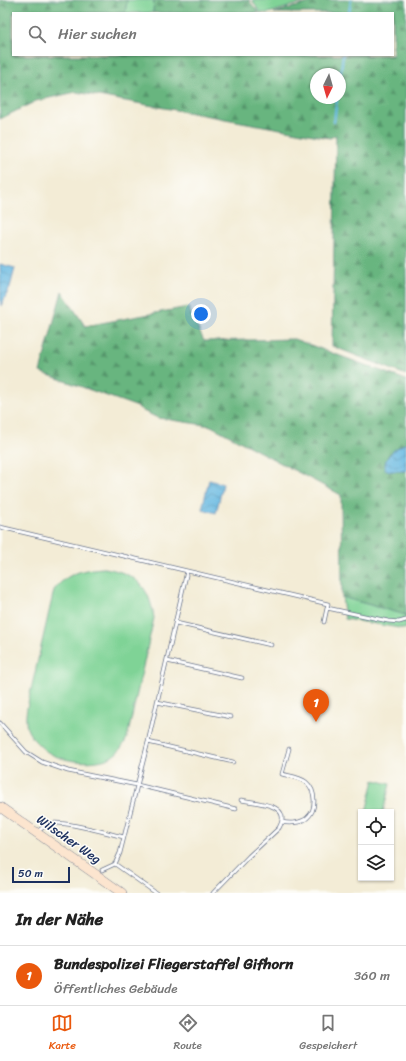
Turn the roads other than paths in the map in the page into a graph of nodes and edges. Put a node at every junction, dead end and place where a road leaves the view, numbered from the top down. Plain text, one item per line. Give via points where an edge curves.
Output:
1 (0, 527) edge
2 (188, 571) junction
3 (327, 608) junction
4 (406, 620) edge
5 (324, 622) dead end
6 (176, 623) junction
7 (271, 645) dead end
8 (167, 661) junction
9 (242, 678) dead end
10 (157, 702) junction
11 (231, 717) dead end
12 (0, 723) edge
13 (148, 742) junction
14 (289, 749) dead end
15 (233, 762) dead end
16 (137, 785) junction
17 (241, 800) dead end
18 (0, 807) edge
19 (236, 809) dead end
20 (282, 822) junction
21 (38, 833) junction
22 (124, 837) junction
23 (115, 864) junction
24 (102, 870) dead end
25 (122, 893) edge
26 (156, 893) edge
27 (213, 893) edge

1 - 2 lane
2 - 3 lane via 328,604
2 - 6 lane
3 - 4 lane via 388,621
3 - 5 lane
6 - 7 lane
6 - 8 lane
8 - 9 lane
8 - 10 lane
10 - 11 lane
10 - 13 lane
12 - 16 lane via 26,752 42,762 68,771
13 - 15 lane
13 - 16 lane
14 - 20 lane via 282,774 305,781 312,788 315,798 311,814 306,820
16 - 19 lane
16 - 22 lane
17 - 20 lane via 276,807 283,817
18 - 21 street, Wilscher Weg
20 - 27 lane via 279,828
21 - 22 lane via 42,827 54,823
21 - 25 street, Wilscher Weg
22 - 23 lane
23 - 24 lane
23 - 26 lane

